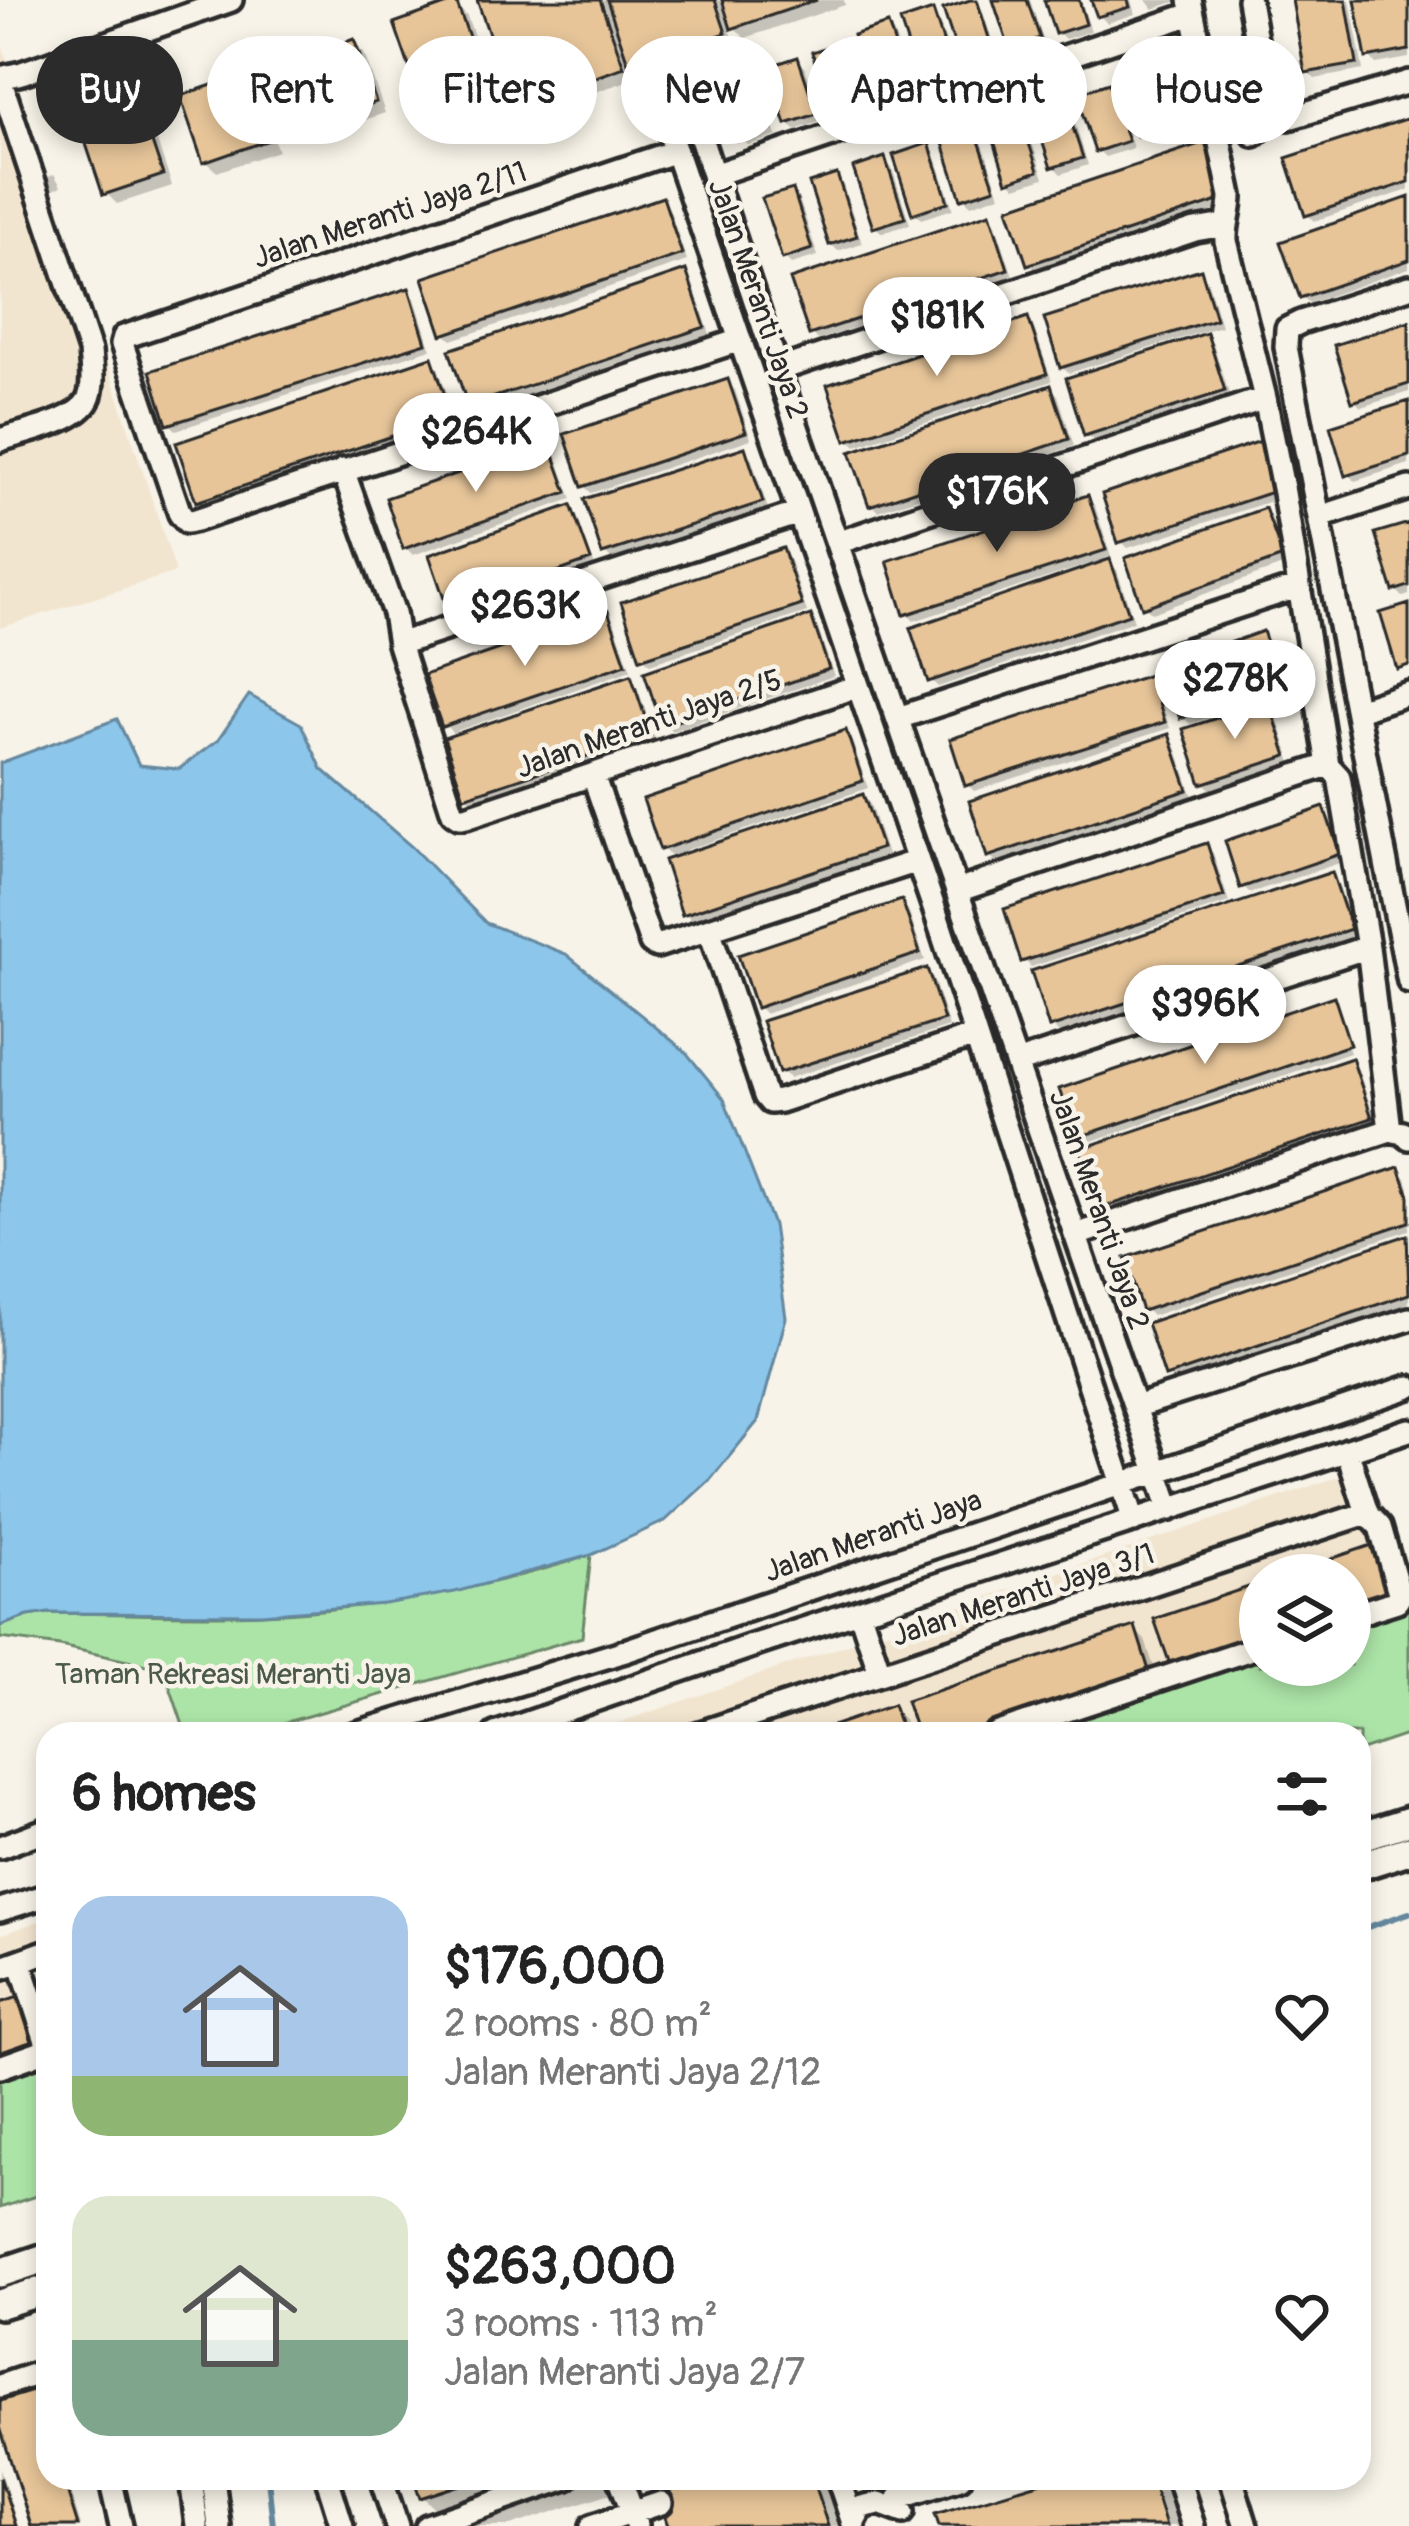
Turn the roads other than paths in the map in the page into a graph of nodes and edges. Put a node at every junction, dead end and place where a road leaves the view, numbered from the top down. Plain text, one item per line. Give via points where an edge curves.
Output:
1 (231, 0) edge
2 (1249, 0) edge
3 (1191, 7) edge
4 (1255, 36) edge
5 (0, 78) edge
6 (1409, 82) edge
7 (1305, 113) edge
8 (676, 152) junction
9 (712, 175) junction
10 (1225, 225) junction
11 (1409, 287) edge
12 (740, 340) junction
13 (778, 370) junction
14 (1265, 398) junction
15 (0, 440) edge
16 (343, 470) junction
17 (1409, 488) edge
18 (799, 513) junction
19 (1320, 517) junction
20 (837, 543) junction
21 (1298, 587) junction
22 (868, 631) junction
23 (842, 640) junction
24 (398, 644) junction
25 (858, 686) junction
26 (1409, 693) edge
27 (1358, 710) junction
28 (898, 718) junction
29 (1328, 765) junction
30 (593, 775) junction
31 (917, 861) junction
32 (957, 891) junction
33 (1402, 905) edge
34 (709, 929) junction
35 (1368, 947) junction
36 (985, 972) junction
37 (957, 982) junction
38 (1409, 982) edge
39 (975, 1036) junction
40 (1016, 1063) junction
41 (1400, 1134) edge
42 (1076, 1235) junction
43 (1100, 1306) junction
44 (1066, 1316) junction
45 (1409, 1319) edge
46 (1409, 1388) edge
47 (1135, 1407) junction
48 (1409, 1430) edge
49 (1347, 1450) junction
50 (1157, 1471) junction
51 (1121, 1483) junction
52 (1170, 1509) junction
53 (1366, 1513) junction
54 (1134, 1521) junction
55 (1371, 1609) edge
56 (860, 1612) junction
57 (1239, 1653) edge
58 (880, 1673) junction
59 (392, 1722) edge
60 (531, 1722) edge
61 (734, 1722) edge
62 (1031, 1722) edge
63 (1409, 1821) edge
64 (1371, 1833) edge
65 (36, 1834) edge
66 (0, 1847) edge
67 (1409, 1850) edge
68 (1371, 1862) edge
69 (36, 1899) edge
70 (0, 1910) edge
71 (10, 1964) edge
72 (36, 2021) edge
73 (36, 2053) edge
74 (0, 2067) edge
75 (36, 2262) edge
76 (0, 2273) edge
77 (36, 2294) edge
78 (0, 2304) edge
79 (36, 2374) edge
80 (0, 2386) edge
81 (113, 2490) edge
82 (192, 2490) edge
83 (214, 2490) edge
84 (331, 2490) edge
85 (385, 2490) edge
86 (532, 2490) edge
87 (624, 2490) edge
88 (842, 2490) edge
89 (932, 2490) edge
90 (1182, 2490) edge
91 (1235, 2490) edge
92 (661, 2503) dead end
93 (900, 2504) edge
94 (635, 2519) edge
95 (853, 2525) edge
96 (122, 2526) edge
97 (197, 2526) edge
98 (219, 2526) edge
99 (342, 2526) edge
100 (397, 2526) edge
101 (427, 2526) edge
102 (592, 2526) edge
103 (1193, 2526) edge
104 (1246, 2526) edge

1 - 5 street
2 - 4 street
3 - 9 street
3 - 10 street via 1231,196
5 - 15 street via 90,351 92,379 74,415
6 - 7 street
8 - 9 street, Jalan Meranti Jaya 2 via 665,120 684,108 692,111
8 - 12 street, Jalan Meranti Jaya 2
8 - 16 street, Jalan Meranti Jaya 2/11 via 124,337 187,522
9 - 13 street, Jalan Meranti Jaya 2
10 - 13 street
10 - 14 street
11 - 19 street via 1287,329
12 - 16 street
12 - 18 street, Jalan Meranti Jaya 2
13 - 20 street, Jalan Meranti Jaya 2
14 - 20 street
14 - 21 street
16 - 24 street
17 - 19 street
18 - 23 street, Jalan Meranti Jaya 2
18 - 24 street
19 - 27 street
20 - 22 street, Jalan Meranti Jaya 2
21 - 28 street
21 - 29 street
22 - 23 street
22 - 28 street, Jalan Meranti Jaya 2
23 - 25 street, Jalan Meranti Jaya 2
24 - 30 street, Jalan Meranti Jaya 2/5 via 453,813 466,818
25 - 30 street, Jalan Meranti Jaya 2/5
25 - 31 street, Jalan Meranti Jaya 2
26 - 27 street
27 - 33 street
28 - 32 street, Jalan Meranti Jaya 2
29 - 32 street
29 - 35 street via 1339,777
30 - 34 street via 650,943
31 - 34 street
31 - 37 street, Jalan Meranti Jaya 2
32 - 36 street, Jalan Meranti Jaya 2
33 - 38 street
34 - 39 street via 770,1102
35 - 40 street
35 - 41 street
36 - 37 street
36 - 40 street, Jalan Meranti Jaya 2
37 - 39 street, Jalan Meranti Jaya 2
39 - 44 street, Jalan Meranti Jaya 2
40 - 42 street, Jalan Meranti Jaya 2
41 - 42 street
42 - 43 street, Jalan Meranti Jaya 2
43 - 44 street
43 - 47 street, Jalan Meranti Jaya 2
44 - 51 street, Jalan Meranti Jaya 2
45 - 47 street
46 - 50 street, Jalan Meranti Jaya
47 - 50 street, Jalan Meranti Jaya 2
48 - 49 street
49 - 52 street
49 - 53 street
50 - 51 street, Jalan Meranti Jaya
50 - 52 street, Jalan Meranti Jaya 2
51 - 54 street, Jalan Meranti Jaya 2
51 - 59 street, Jalan Meranti Jaya
52 - 54 street
53 - 55 street via 1380,1527 1400,1596
53 - 58 street, Jalan Meranti Jaya 3/1
54 - 56 street
56 - 58 street
56 - 60 street
57 - 62 street
58 - 61 street, Jalan Meranti Jaya 3/1
63 - 64 main road
65 - 66 street
67 - 68 main road
69 - 70 street
71 - 72 street
73 - 74 street
75 - 76 main road
77 - 78 main road
79 - 80 street
81 - 96 street
82 - 97 street
83 - 98 street
84 - 99 street
85 - 100 street
86 - 101 street
87 - 94 street
88 - 95 street
89 - 93 street
90 - 103 street
91 - 104 street
92 - 94 street
93 - 95 street via 862,2507
94 - 102 street

